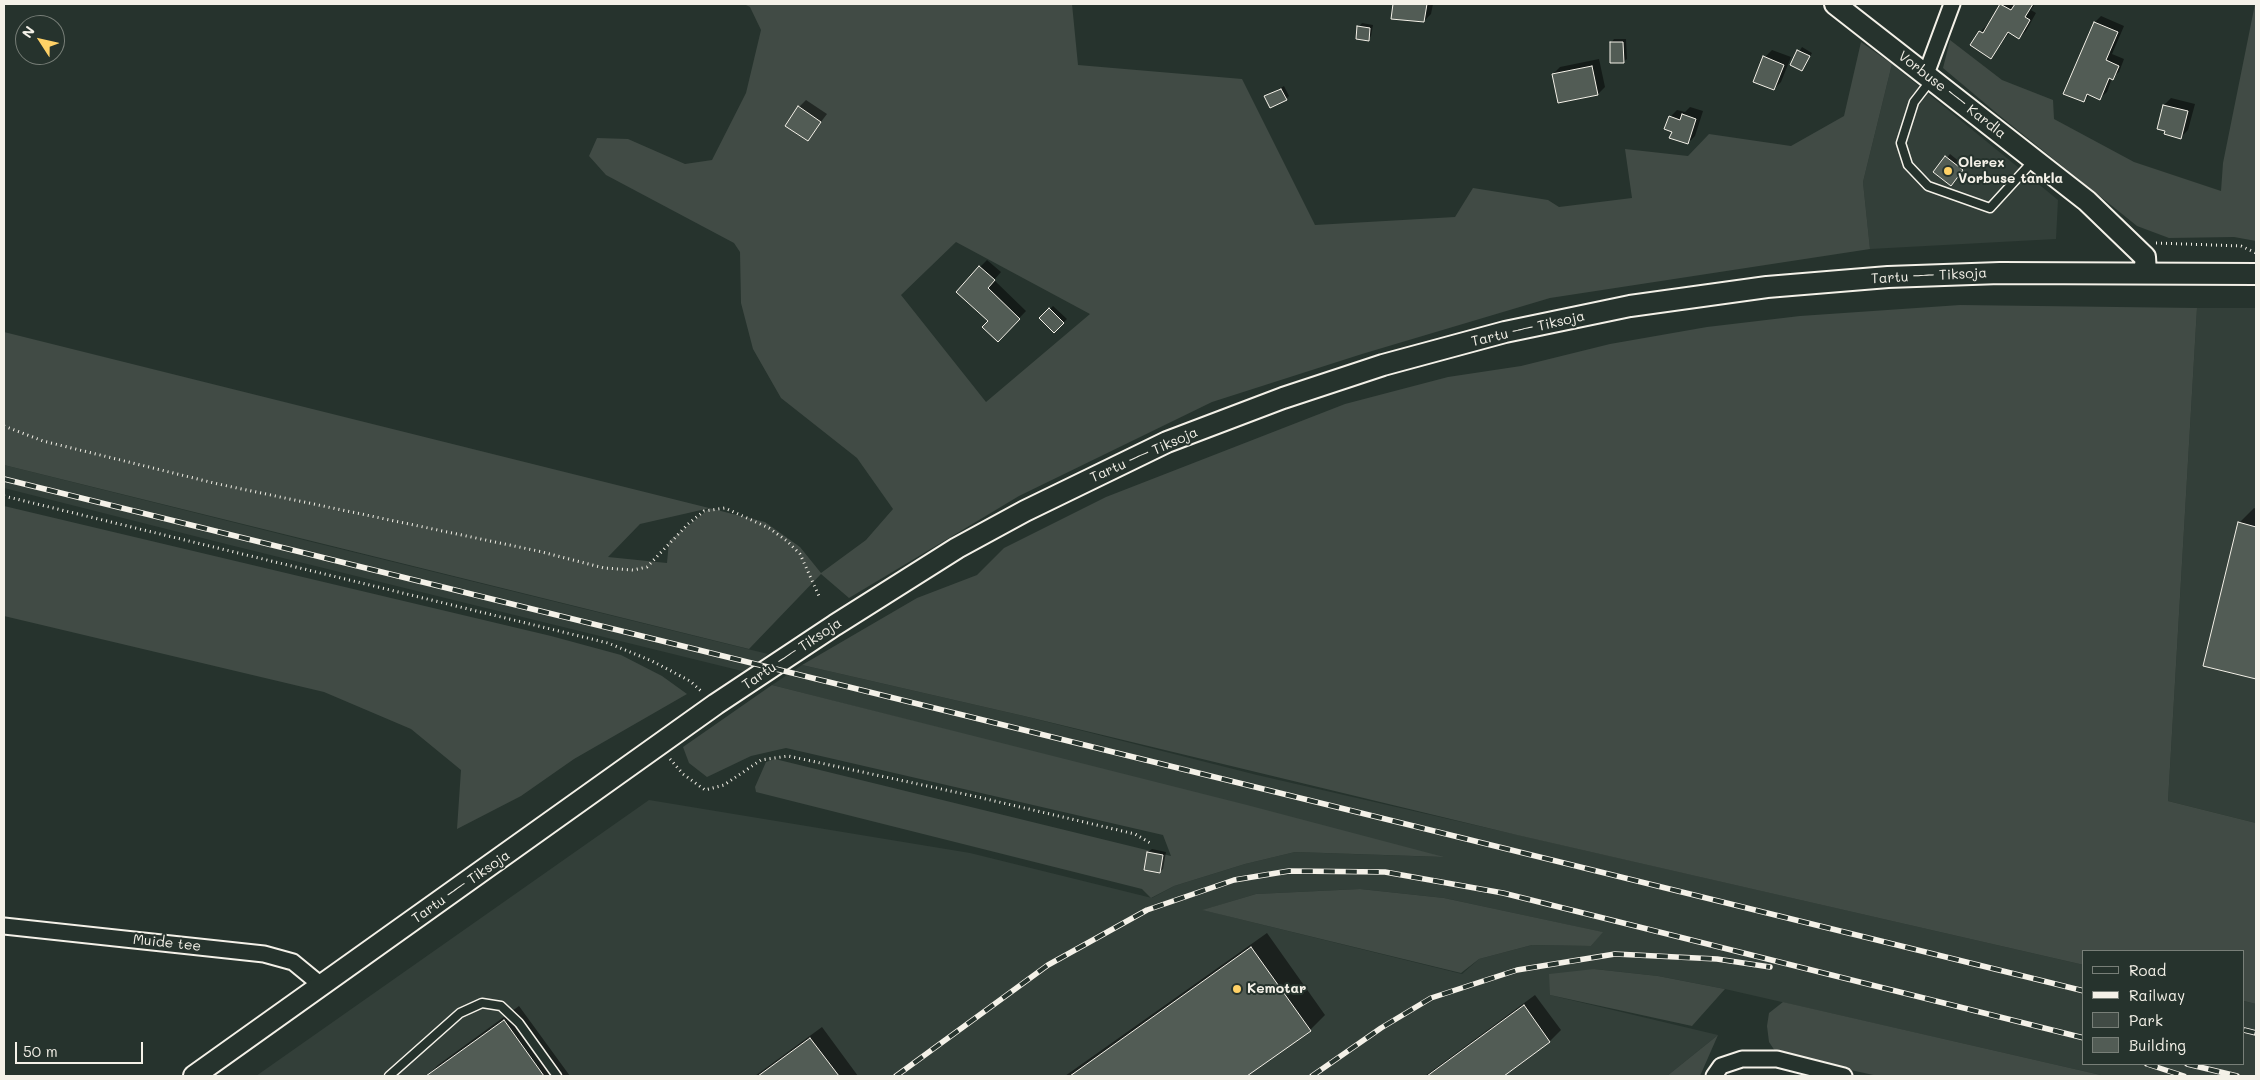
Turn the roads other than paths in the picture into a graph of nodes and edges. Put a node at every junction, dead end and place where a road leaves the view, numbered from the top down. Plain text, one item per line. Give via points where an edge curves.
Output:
1 (1835, 4) edge
2 (1952, 4) edge
3 (1929, 77) junction
4 (2034, 160) junction
5 (2146, 273) junction
6 (2256, 274) edge
7 (4, 926) edge
8 (321, 986) junction
9 (194, 1076) edge
10 (389, 1076) edge
11 (557, 1076) edge
12 (1714, 1076) edge
13 (1844, 1076) edge

1 - 3 main road, Vorbuse — Kardla
2 - 3 street
3 - 4 main road, Vorbuse — Kardla
3 - 4 lane via 1914,102 1901,143 1908,165 1928,186 1990,208
4 - 5 main road, Vorbuse — Kardla via 2110,222 2145,257
5 - 6 main road, Tartu — Tiksoja
5 - 8 main road, Tartu — Tiksoja via 1888,277 1767,287 1630,306 1504,332 1383,365 1167,442 1024,511 915,573 716,704
7 - 8 street, Muide tee via 264,954 293,962
8 - 9 main road, Tartu — Tiksoja
10 - 11 lane via 460,1013 482,1004 502,1006 519,1023
12 - 13 street via 1721,1066 1742,1059 1777,1059

